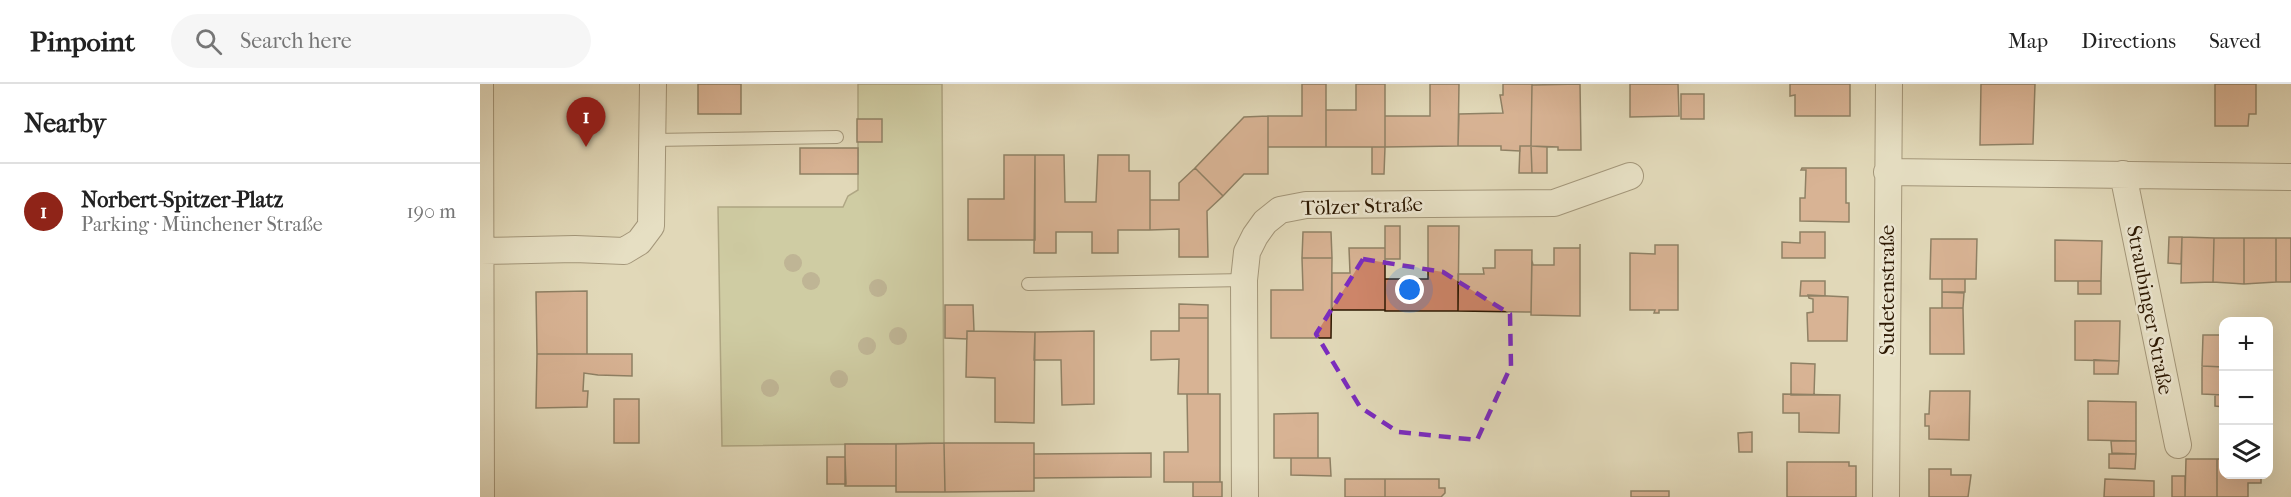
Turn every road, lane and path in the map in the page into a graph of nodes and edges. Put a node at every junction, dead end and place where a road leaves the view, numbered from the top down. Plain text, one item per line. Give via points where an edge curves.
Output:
1 (480, 84) edge
2 (653, 84) edge
3 (1889, 84) edge
4 (837, 137) dead end
5 (653, 140) junction
6 (1887, 172) junction
7 (2123, 174) junction
8 (1630, 176) dead end
9 (2291, 177) edge
10 (481, 250) edge
11 (1244, 280) junction
12 (1028, 284) dead end
13 (2178, 445) dead end
14 (481, 497) edge
15 (1245, 497) edge
16 (1886, 497) edge

1 - 10 street
2 - 5 street
3 - 6 street, Sudetenstraße
4 - 5 lane
5 - 10 street via 651,226 639,242 624,251
6 - 7 street
6 - 16 street, Sudetenstraße
7 - 9 street
7 - 13 street, Straubinger Straße
8 - 11 street, Tölzer Straße via 1554,203 1306,205 1280,210 1254,236 1247,252
10 - 14 street
11 - 12 lane
11 - 15 street, Tölzer Straße

